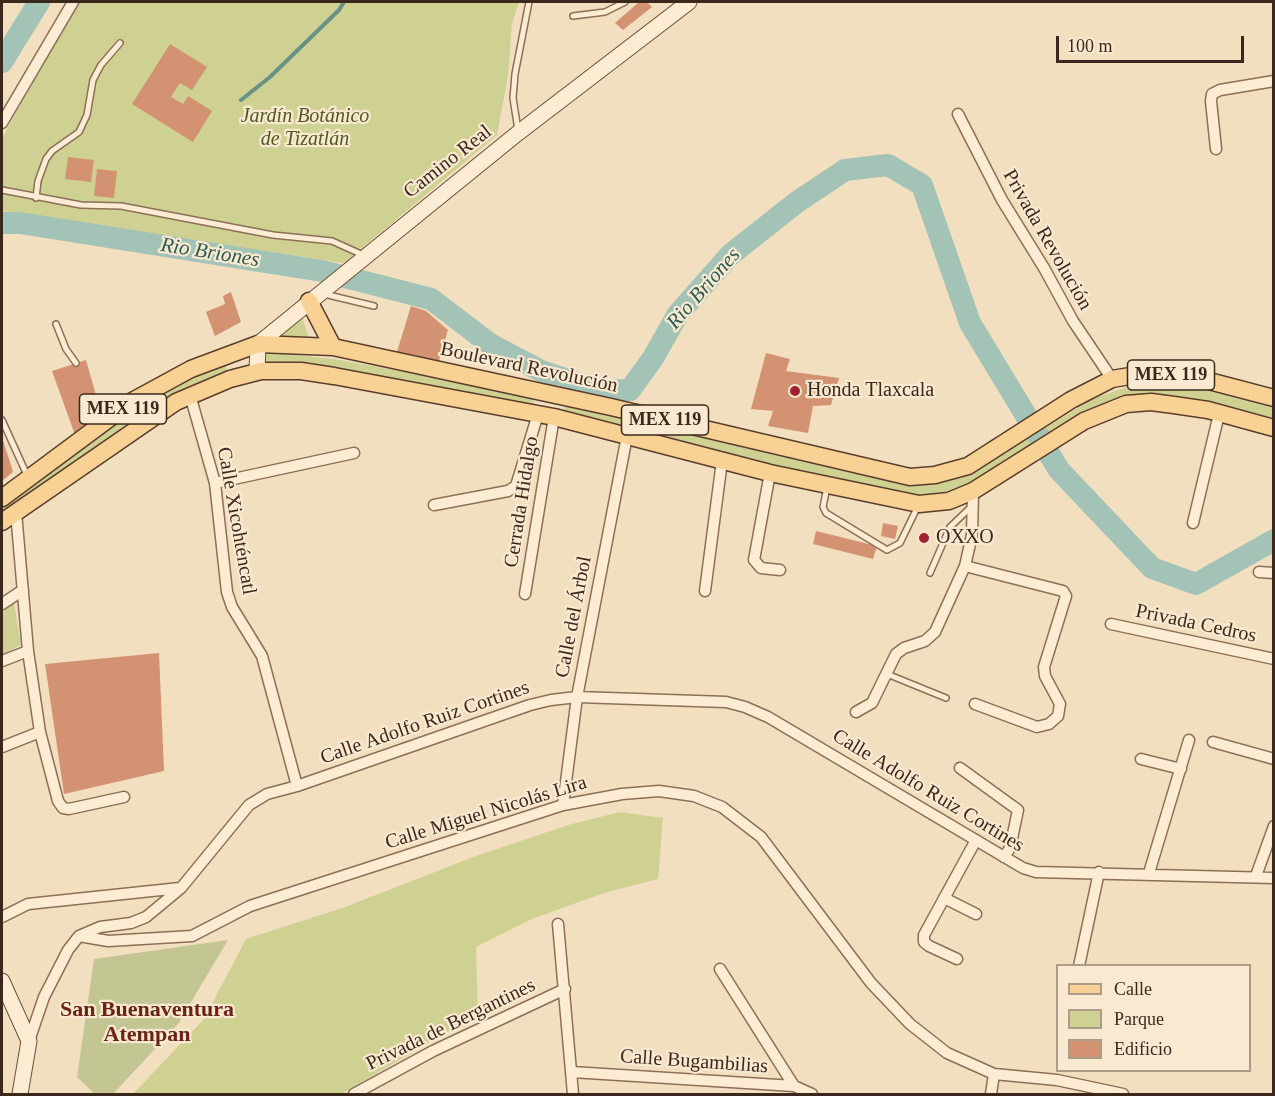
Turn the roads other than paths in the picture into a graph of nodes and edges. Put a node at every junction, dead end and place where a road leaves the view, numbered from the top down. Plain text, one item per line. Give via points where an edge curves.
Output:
1 (73, 2) edge
2 (529, 2) edge
3 (625, 2) edge
4 (689, 2) edge
5 (573, 16) dead end
6 (120, 43) dead end
7 (1274, 81) edge
8 (958, 114) dead end
9 (2, 123) edge
10 (518, 133) junction
11 (1216, 149) dead end
12 (2, 190) edge
13 (36, 198) junction
14 (362, 257) junction
15 (319, 293) junction
16 (374, 306) dead end
17 (56, 324) dead end
18 (258, 344) junction
19 (333, 346) junction
20 (76, 363) dead end
21 (257, 372) junction
22 (1112, 380) junction
23 (190, 395) junction
24 (1274, 398) edge
25 (1219, 414) junction
26 (546, 415) junction
27 (2, 420) edge
28 (1274, 428) edge
29 (627, 436) junction
30 (354, 453) dead end
31 (722, 461) junction
32 (770, 473) junction
33 (29, 479) junction
34 (215, 483) junction
35 (827, 485) junction
36 (2, 498) edge
37 (973, 498) junction
38 (919, 504) junction
39 (434, 505) dead end
40 (16, 512) junction
41 (2, 522) edge
42 (1193, 523) dead end
43 (965, 566) junction
44 (780, 570) dead end
45 (1259, 572) dead end
46 (930, 573) dead end
47 (1274, 573) edge
48 (23, 590) junction
49 (705, 591) dead end
50 (525, 594) dead end
51 (2, 604) edge
52 (1111, 624) dead end
53 (28, 651) junction
54 (1274, 659) edge
55 (2, 661) edge
56 (887, 674) junction
57 (577, 697) junction
58 (946, 698) dead end
59 (975, 704) dead end
60 (855, 712) dead end
61 (40, 732) junction
62 (1190, 740) dead end
63 (1213, 742) dead end
64 (2, 747) edge
65 (1141, 759) dead end
66 (1274, 759) edge
67 (960, 768) dead end
68 (1181, 769) junction
69 (297, 786) junction
70 (124, 797) dead end
71 (563, 805) junction
72 (1274, 826) edge
73 (976, 840) junction
74 (1004, 856) junction
75 (1099, 872) junction
76 (1149, 873) junction
77 (1256, 876) junction
78 (1274, 878) edge
79 (181, 888) junction
80 (944, 898) junction
81 (976, 914) dead end
82 (2, 916) edge
83 (558, 924) dead end
84 (79, 936) junction
85 (957, 959) dead end
86 (1079, 964) edge
87 (720, 969) dead end
88 (2, 981) edge
89 (564, 989) junction
90 (29, 1041) junction
91 (572, 1072) junction
92 (994, 1074) junction
93 (1058, 1075) edge
94 (794, 1086) junction
95 (1082, 1090) edge
96 (20, 1095) edge
97 (354, 1095) edge
98 (573, 1095) edge
99 (812, 1095) edge
100 (991, 1095) edge
101 (1123, 1095) edge

1 - 9 street
2 - 10 lane via 515,74 513,98
3 - 5 lane via 605,12
4 - 10 main road, Camino Real
6 - 13 lane via 93,80 87,115 79,132 46,159
7 - 11 street via 1212,94
8 - 22 street, Privada Revolución via 1002,200
10 - 14 main road, Camino Real
12 - 13 lane
13 - 14 lane via 122,206 273,235 332,241
14 - 15 main road, Camino Real
15 - 16 lane
15 - 18 main road, Camino Real
15 - 19 main road
17 - 20 lane
18 - 19 main road, Boulevard Revolución / MEX 119
18 - 21 main road
18 - 33 main road, Boulevard Revolución / MEX 119 via 162,384 97,424
19 - 22 main road, Boulevard Revolución / MEX 119 via 910,477 968,466 1071,400
21 - 23 main road, MEX 119 via 230,378
21 - 26 main road, MEX 119 via 312,372
22 - 24 main road, Boulevard Revolución / MEX 119 via 1142,374 1168,375
23 - 34 street, Calle Xicohténcatl
23 - 40 main road, MEX 119
25 - 28 main road, MEX 119
25 - 37 main road, MEX 119 via 1151,402 1126,404 1084,421
25 - 42 street
26 - 29 main road, MEX 119
26 - 39 street, Cerrada Hidalgo via 516,486 508,491
26 - 50 street, Cerrada Hidalgo
27 - 33 lane
29 - 31 main road, MEX 119
29 - 57 street, Calle del Árbol
30 - 34 street
31 - 32 main road, MEX 119
31 - 49 street
32 - 35 main road, MEX 119
32 - 44 street via 754,560 761,568
33 - 36 main road, Boulevard Revolución / MEX 119
34 - 69 street, Calle Xicohténcatl via 227,592 262,657
35 - 38 main road, MEX 119
35 - 38 lane via 823,507 826,513 887,550 900,543
37 - 38 main road, MEX 119
37 - 43 street via 972,535
37 - 46 lane via 950,527
40 - 41 main road, MEX 119
40 - 48 street
43 - 56 street via 935,632 926,641 896,654
43 - 59 street via 1063,591 1066,596 1044,667 1060,704 1058,716 1037,727
45 - 47 street
48 - 51 street
48 - 53 street
52 - 54 street, Privada Cedros
53 - 55 street
53 - 61 street
56 - 58 lane
56 - 60 street via 872,703
57 - 69 street, Calle Adolfo Ruiz Cortines via 530,705
57 - 71 street, Calle del Árbol
57 - 73 street, Calle Adolfo Ruiz Cortines via 726,702 745,707
61 - 64 street
61 - 70 street via 63,808
62 - 68 street
63 - 66 street
65 - 68 street
67 - 74 street via 1018,810 1010,848
68 - 76 street
69 - 79 street, Calle Adolfo Ruiz Cortines via 267,794 249,804
71 - 84 street, Calle Miguel Nicolás Lira via 250,906 192,936 108,941
71 - 92 street, Calle Miguel Nicolás Lira via 659,791 694,796 722,807 761,837 871,983 910,1024 946,1053
72 - 77 street
73 - 74 street, Calle Adolfo Ruiz Cortines
73 - 80 street
74 - 75 street, Calle Adolfo Ruiz Cortines via 1036,872
75 - 76 street, Calle Adolfo Ruiz Cortines
75 - 86 street
76 - 77 street, Calle Adolfo Ruiz Cortines
77 - 78 street, Calle Adolfo Ruiz Cortines
79 - 82 street via 28,904
79 - 84 street, Calle Adolfo Ruiz Cortines via 146,917
80 - 81 street
80 - 85 street via 924,942
83 - 89 street, Privada de Bergantines
84 - 90 street via 44,997
87 - 94 street
88 - 90 main road
89 - 91 street, Privada de Bergantines
89 - 97 street, Privada de Bergantines via 433,1051
90 - 96 main road
91 - 94 street, Calle Bugambilias
91 - 98 street, Privada de Bergantines
92 - 93 street, Calle Miguel Nicolás Lira
92 - 100 street
93 - 95 street, Calle Miguel Nicolás Lira
94 - 99 street, Calle Bugambilias
95 - 101 street, Calle Miguel Nicolás Lira

